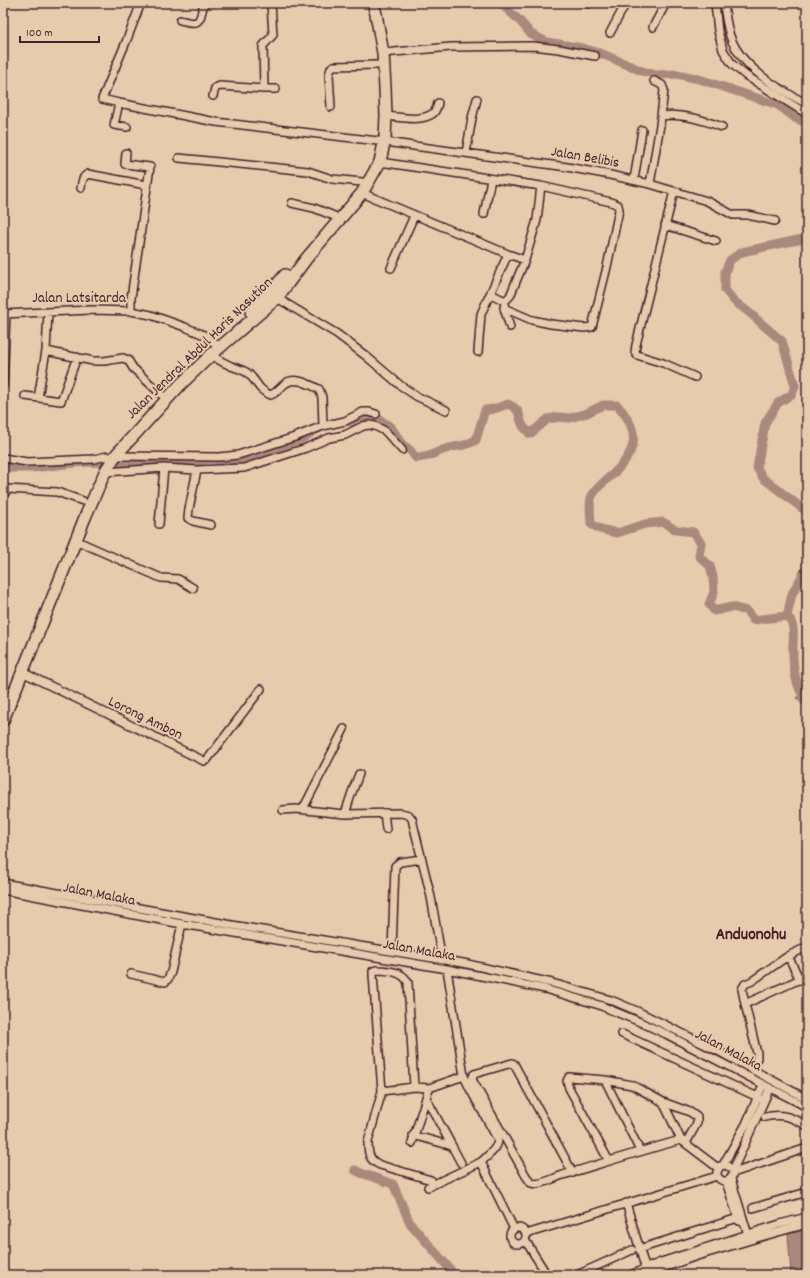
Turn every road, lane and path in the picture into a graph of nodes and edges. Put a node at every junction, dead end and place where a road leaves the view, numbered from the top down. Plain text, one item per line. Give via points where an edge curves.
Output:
1 (141, 3) edge
2 (204, 3) edge
3 (271, 3) edge
4 (366, 3) edge
5 (373, 3) edge
6 (626, 3) edge
7 (666, 3) edge
8 (714, 3) edge
9 (724, 3) edge
10 (180, 20) dead end
11 (653, 27) dead end
12 (610, 33) dead end
13 (383, 53) junction
14 (595, 56) dead end
15 (377, 65) junction
16 (654, 81) dead end
17 (264, 89) junction
18 (276, 89) dead end
19 (213, 96) dead end
20 (382, 98) junction
21 (477, 99) dead end
22 (120, 103) junction
23 (438, 103) dead end
24 (807, 104) edge
25 (331, 107) dead end
26 (807, 114) edge
27 (386, 116) junction
28 (662, 116) junction
29 (127, 127) dead end
30 (722, 127) dead end
31 (642, 130) dead end
32 (382, 142) junction
33 (466, 152) junction
34 (126, 153) dead end
35 (179, 158) dead end
36 (380, 162) junction
37 (490, 179) junction
38 (634, 180) junction
39 (650, 184) junction
40 (146, 185) junction
41 (541, 186) junction
42 (80, 188) dead end
43 (362, 188) junction
44 (674, 191) junction
45 (292, 203) dead end
46 (484, 214) dead end
47 (334, 216) junction
48 (414, 216) junction
49 (775, 221) dead end
50 (665, 225) junction
51 (716, 241) dead end
52 (508, 254) junction
53 (525, 260) junction
54 (391, 268) dead end
55 (491, 294) junction
56 (277, 298) junction
57 (505, 301) junction
58 (504, 308) junction
59 (131, 311) junction
60 (48, 312) junction
61 (4, 314) edge
62 (510, 327) dead end
63 (218, 345) junction
64 (46, 351) junction
65 (478, 352) dead end
66 (211, 355) junction
67 (77, 357) junction
68 (695, 378) dead end
69 (3, 385) edge
70 (162, 395) junction
71 (25, 396) dead end
72 (38, 398) junction
73 (446, 410) dead end
74 (376, 414) dead end
75 (323, 426) junction
76 (123, 442) junction
77 (402, 450) dead end
78 (3, 458) edge
79 (110, 458) junction
80 (164, 468) junction
81 (197, 470) junction
82 (102, 471) junction
83 (3, 495) edge
84 (83, 501) junction
85 (159, 524) dead end
86 (211, 525) dead end
87 (75, 540) junction
88 (57, 577) junction
89 (193, 588) dead end
90 (22, 672) junction
91 (261, 689) dead end
92 (3, 699) edge
93 (3, 720) edge
94 (344, 729) dead end
95 (359, 774) dead end
96 (303, 809) junction
97 (283, 810) dead end
98 (384, 813) junction
99 (345, 814) junction
100 (386, 829) dead end
101 (422, 860) junction
102 (3, 883) edge
103 (3, 890) edge
104 (182, 924) junction
105 (361, 946) junction
106 (807, 947) edge
107 (392, 951) junction
108 (359, 953) junction
109 (788, 956) junction
110 (442, 960) junction
111 (447, 971) junction
112 (131, 974) dead end
113 (807, 976) edge
114 (800, 980) junction
115 (746, 1004) junction
116 (622, 1034) dead end
117 (754, 1063) junction
118 (464, 1076) junction
119 (605, 1080) junction
120 (414, 1087) junction
121 (429, 1088) junction
122 (382, 1091) junction
123 (764, 1093) junction
124 (426, 1098) junction
125 (807, 1099) edge
126 (663, 1102) junction
127 (807, 1107) edge
128 (765, 1117) dead end
129 (807, 1126) edge
130 (683, 1142) junction
131 (736, 1142) junction
132 (744, 1145) junction
133 (452, 1146) junction
134 (807, 1148) edge
135 (640, 1151) junction
136 (609, 1160) junction
137 (481, 1162) junction
138 (462, 1163) dead end
139 (721, 1166) junction
140 (573, 1172) junction
141 (717, 1176) junction
142 (731, 1176) junction
143 (807, 1192) edge
144 (626, 1203) junction
145 (753, 1208) dead end
146 (807, 1217) edge
147 (740, 1220) junction
148 (807, 1224) edge
149 (514, 1229) junction
150 (746, 1235) junction
151 (526, 1237) junction
152 (638, 1253) junction
153 (645, 1267) junction
154 (547, 1275) edge
155 (577, 1275) edge
156 (630, 1275) edge
157 (644, 1275) edge

1 - 22 street, Jalan Belibis via 102,100
2 - 10 street via 199,21 190,23
3 - 17 street via 273,34 263,46
4 - 15 highway, Jalan Jendral Abdul Haris Nasution via 373,29
5 - 13 highway, Jalan Jendral Abdul Haris Nasution
6 - 12 street
7 - 11 street
8 - 26 street via 723,50 732,64
9 - 24 street via 730,36 738,53 748,65 782,90
13 - 14 street via 451,47 533,46 559,48
13 - 20 highway, Jalan Jendral Abdul Haris Nasution
15 - 20 highway, Jalan Jendral Abdul Haris Nasution
15 - 25 street via 333,66 329,75
16 - 28 street via 662,85 664,90
17 - 18 street
17 - 19 street via 220,86 215,88
20 - 27 highway, Jalan Jendral Abdul Haris Nasution
20 - 32 highway, Jalan Jendral Abdul Haris Nasution
21 - 33 street
22 - 29 street via 114,125
22 - 32 street, Jalan Belibis via 216,122
23 - 27 street via 436,110 426,117
27 - 32 highway, Jalan Jendral Abdul Haris Nasution
28 - 30 street via 677,115
28 - 39 street
31 - 38 street
32 - 33 street, Jalan Belibis
32 - 36 highway, Jalan Jendral Abdul Haris Nasution
32 - 43 highway, Jalan Jendral Abdul Haris Nasution
33 - 38 street, Jalan Belibis via 581,169
34 - 40 street via 125,164 150,167
35 - 43 street via 308,171
36 - 37 street
36 - 43 highway, Jalan Jendral Abdul Haris Nasution
37 - 41 street
37 - 46 street
38 - 39 street, Jalan Belibis
39 - 44 street, Jalan Belibis
40 - 42 street via 88,174
40 - 59 street
41 - 53 street via 537,220
41 - 58 street via 618,205 593,325 591,328 584,328 551,324 532,320
43 - 47 highway, Jalan Jendral Abdul Haris Nasution
43 - 48 street
43 - 56 highway, Jalan Jendral Abdul Haris Nasution
44 - 49 street, Jalan Belibis via 711,203 733,215 748,215
44 - 50 street
45 - 47 street
47 - 63 highway, Jalan Jendral Abdul Haris Nasution via 277,285
48 - 52 street
48 - 54 street
50 - 51 street
50 - 68 street via 635,352
52 - 53 street
52 - 55 street
53 - 57 street via 510,296
55 - 57 street
55 - 65 street via 481,314
56 - 63 highway, Jalan Jendral Abdul Haris Nasution
56 - 73 street via 337,334 400,386
57 - 58 street
58 - 62 street
59 - 60 street, Jalan Latsitarda
59 - 63 street, Jalan Latsitarda via 174,322 204,335
60 - 61 street, Jalan Latsitarda
60 - 64 street
61 - 69 street
63 - 66 highway, Jalan Jendral Abdul Haris Nasution
63 - 70 highway, Jalan Jendral Abdul Haris Nasution
64 - 67 street
64 - 72 street
66 - 75 street via 247,373 265,393 272,395 291,381 303,382 319,390 322,397
66 - 76 highway, Jalan Jendral Abdul Haris Nasution
67 - 70 street via 98,361 124,358
67 - 72 street via 61,401
70 - 76 highway, Jalan Jendral Abdul Haris Nasution
71 - 72 street
74 - 75 street via 363,412 345,421
75 - 79 street via 238,455
76 - 79 highway, Jalan Jendral Abdul Haris Nasution
77 - 81 street via 385,431 369,425 345,436 329,438 244,468
78 - 79 street via 27,462
79 - 82 highway, Jalan Jendral Abdul Haris Nasution
80 - 81 street
80 - 82 street
80 - 85 street
81 - 86 street via 188,518
82 - 84 highway, Jalan Jendral Abdul Haris Nasution
82 - 87 highway, Jalan Jendral Abdul Haris Nasution
83 - 84 street via 8,489 48,491 63,493
84 - 88 highway, Jalan Jendral Abdul Haris Nasution
87 - 88 highway, Jalan Jendral Abdul Haris Nasution
87 - 89 street via 161,578 178,580
88 - 90 highway, Jalan Jendral Abdul Haris Nasution
88 - 92 highway, Jalan Jendral Abdul Haris Nasution
90 - 91 street, Lorong Ambon via 204,761
90 - 93 highway, Jalan Jendral Abdul Haris Nasution
94 - 96 street
95 - 99 street
96 - 97 street
96 - 99 street
98 - 99 street
98 - 100 street
98 - 101 street via 404,813 411,816
101 - 107 street via 400,862 395,866
101 - 110 street via 432,897
102 - 105 street, Jalan Malaka
103 - 104 street, Jalan Malaka
104 - 108 street, Jalan Malaka
104 - 112 street via 171,972 165,982
105 - 107 street, Jalan Malaka
105 - 108 street
106 - 109 street, Jalan Malaka
107 - 110 street, Jalan Malaka
108 - 111 street, Jalan Malaka
109 - 114 street
109 - 115 street, Jalan Malaka via 745,984 742,989
110 - 117 street, Jalan Malaka via 552,983 611,1000
111 - 118 street
111 - 123 street, Jalan Malaka via 525,984 628,1016 666,1034
113 - 114 street
114 - 115 street
115 - 117 street, Jalan Malaka via 757,1053
116 - 123 street
117 - 125 street, Jalan Malaka
118 - 121 street
118 - 137 street via 498,1140 498,1144
119 - 126 street via 632,1086
119 - 135 street
119 - 136 street via 571,1076 567,1081
120 - 121 street
120 - 122 street
120 - 122 street via 408,983 400,974 376,970 373,971 373,975
121 - 124 street
122 - 137 street via 368,1142 370,1159 430,1184
123 - 127 street, Jalan Malaka
123 - 131 street
123 - 132 street
124 - 133 street
124 - 133 street via 412,1139
126 - 130 street
126 - 130 street via 697,1117 697,1123
128 - 129 street via 773,1115 793,1118
130 - 135 street
130 - 139 street
131 - 132 street
131 - 139 street
132 - 142 street
133 - 138 street
134 - 142 street
135 - 136 street
136 - 140 street
137 - 149 street
139 - 141 street
139 - 142 street via 729,1166
140 - 140 street via 537,1184 529,1181 474,1083 474,1074 514,1064
141 - 142 street via 720,1180
141 - 144 street
142 - 147 street
143 - 145 street
144 - 151 street
144 - 152 street
146 - 150 street
147 - 150 street
147 - 152 street
148 - 150 street
149 - 151 street via 523,1229
149 - 151 street via 510,1235 512,1242 519,1244
150 - 153 street
150 - 157 street
151 - 154 street
152 - 153 street
152 - 155 street
153 - 156 street

